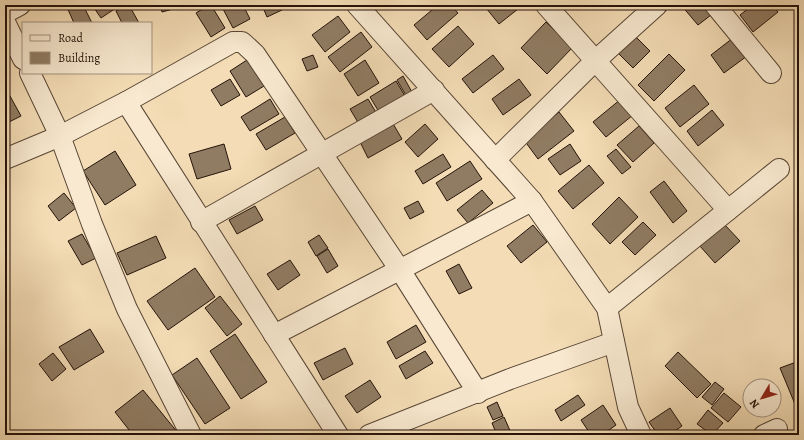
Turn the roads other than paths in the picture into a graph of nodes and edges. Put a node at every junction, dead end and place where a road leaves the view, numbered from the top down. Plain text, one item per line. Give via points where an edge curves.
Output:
1 (20, 5) edge
2 (357, 5) edge
3 (546, 5) edge
4 (657, 5) edge
5 (715, 5) edge
6 (5, 12) edge
7 (5, 22) edge
8 (22, 57) edge
9 (595, 61) junction
10 (771, 73) dead end
11 (30, 74) edge
12 (434, 90) junction
13 (126, 102) junction
14 (60, 136) junction
15 (322, 153) junction
16 (5, 159) edge
17 (495, 160) junction
18 (779, 169) dead end
19 (532, 201) junction
20 (728, 210) junction
21 (201, 222) junction
22 (400, 270) junction
23 (607, 308) junction
24 (274, 335) junction
25 (614, 342) junction
26 (478, 392) junction
27 (191, 435) edge
28 (338, 435) edge
29 (369, 435) edge
30 (641, 435) edge

1 - 6 street
2 - 12 street
3 - 9 street
4 - 9 street
5 - 10 street
7 - 8 street
9 - 17 street
9 - 20 street
11 - 14 street
12 - 15 street
12 - 17 street
13 - 14 street
13 - 15 street via 233,42 242,42 255,54
13 - 21 street
14 - 16 street
14 - 27 street via 127,309
15 - 21 street
15 - 22 street
17 - 19 street
18 - 20 street
19 - 22 street
19 - 23 street
20 - 23 street
21 - 24 street
22 - 24 street
22 - 26 street
23 - 25 street
24 - 28 street
25 - 26 street
25 - 30 street via 628,407
26 - 29 street

